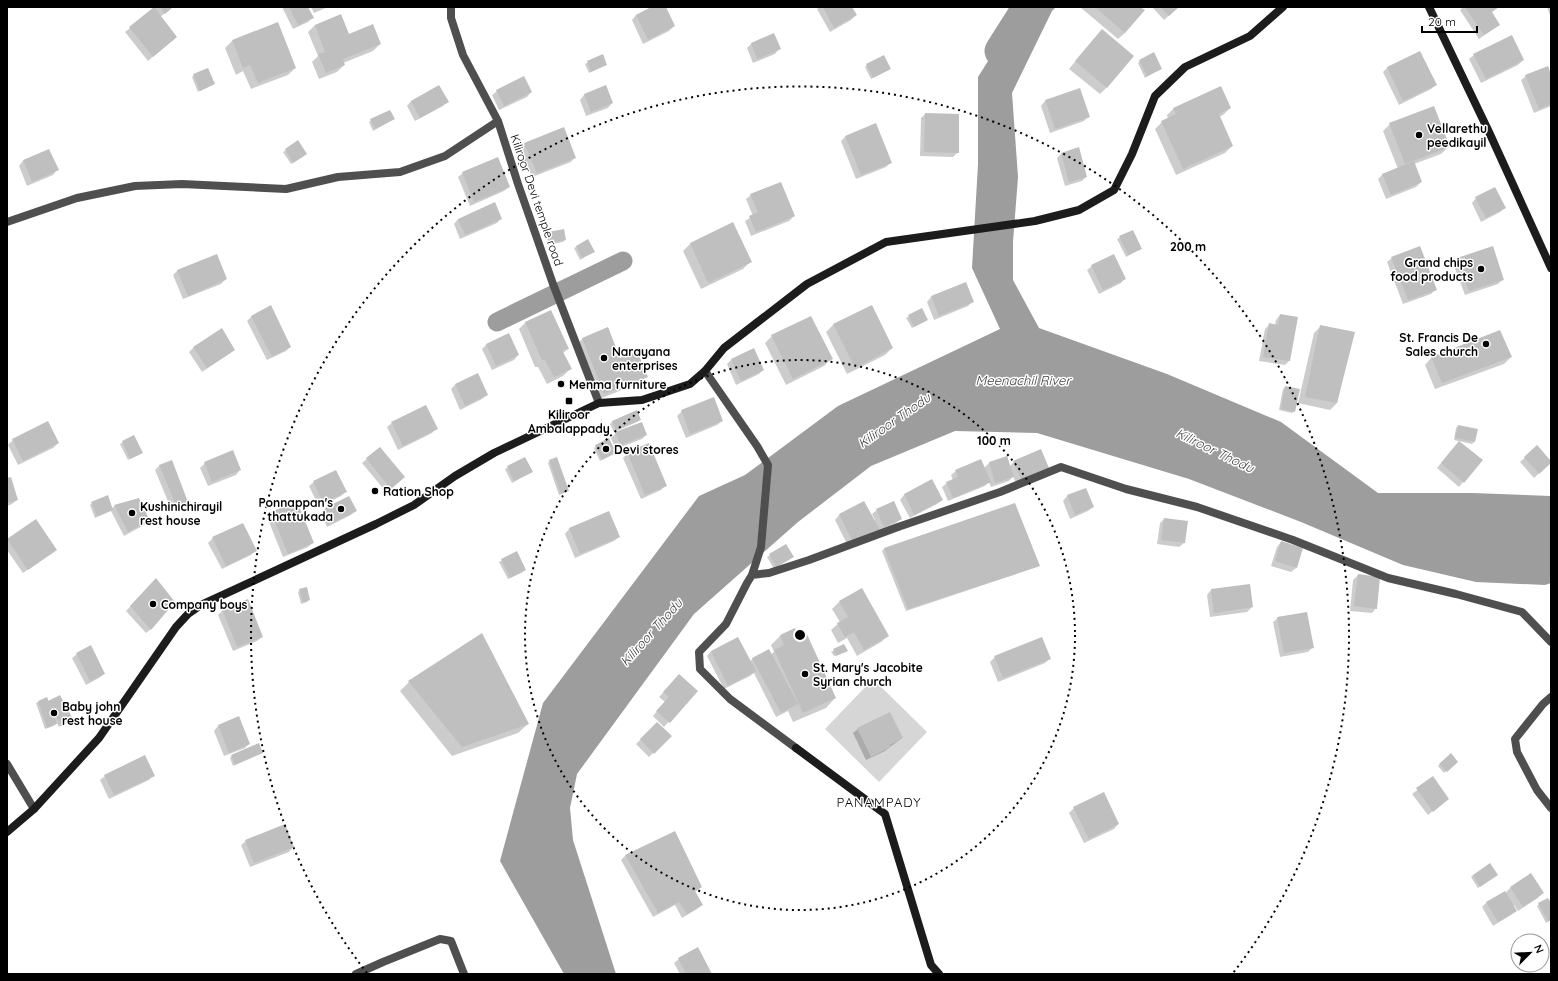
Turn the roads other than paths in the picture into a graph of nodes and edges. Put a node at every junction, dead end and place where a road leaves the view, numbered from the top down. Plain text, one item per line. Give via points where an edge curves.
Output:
1 (450, 7) edge
2 (1283, 7) edge
3 (1429, 7) edge
4 (498, 121) junction
5 (7, 222) edge
6 (1551, 268) edge
7 (705, 371) junction
8 (599, 403) junction
9 (752, 576) junction
10 (1551, 642) edge
11 (1551, 697) edge
12 (796, 748) joint
13 (7, 764) edge
14 (1551, 808) edge
15 (34, 809) junction
16 (7, 832) edge
17 (356, 974) edge
18 (464, 974) edge
19 (939, 974) edge

1 - 4 street, Kiliroor Devi temple road via 463,55
2 - 7 main road via 1250,36 1185,67 1155,96 1132,154 1114,190 1079,210 1035,221 886,242 807,284 724,348
3 - 6 main road
4 - 5 street via 445,156 400,172 338,177 286,189 182,184 136,186 78,198
4 - 8 street, Kiliroor Devi temple road via 553,284
7 - 8 main road via 690,384 642,400
7 - 9 street via 768,465 761,547
8 - 15 main road via 494,453 414,505 201,605 188,614 176,627 99,738
9 - 10 street via 810,560 1000,492 1061,467 1126,490 1197,507 1293,540 1388,578 1522,612
9 - 12 street via 726,624 699,652 700,669 730,699
11 - 14 street via 1538,709 1515,739 1517,752 1537,790
12 - 19 main road via 885,814 931,965
13 - 15 street
15 - 16 main road
17 - 18 street via 440,939 451,941

